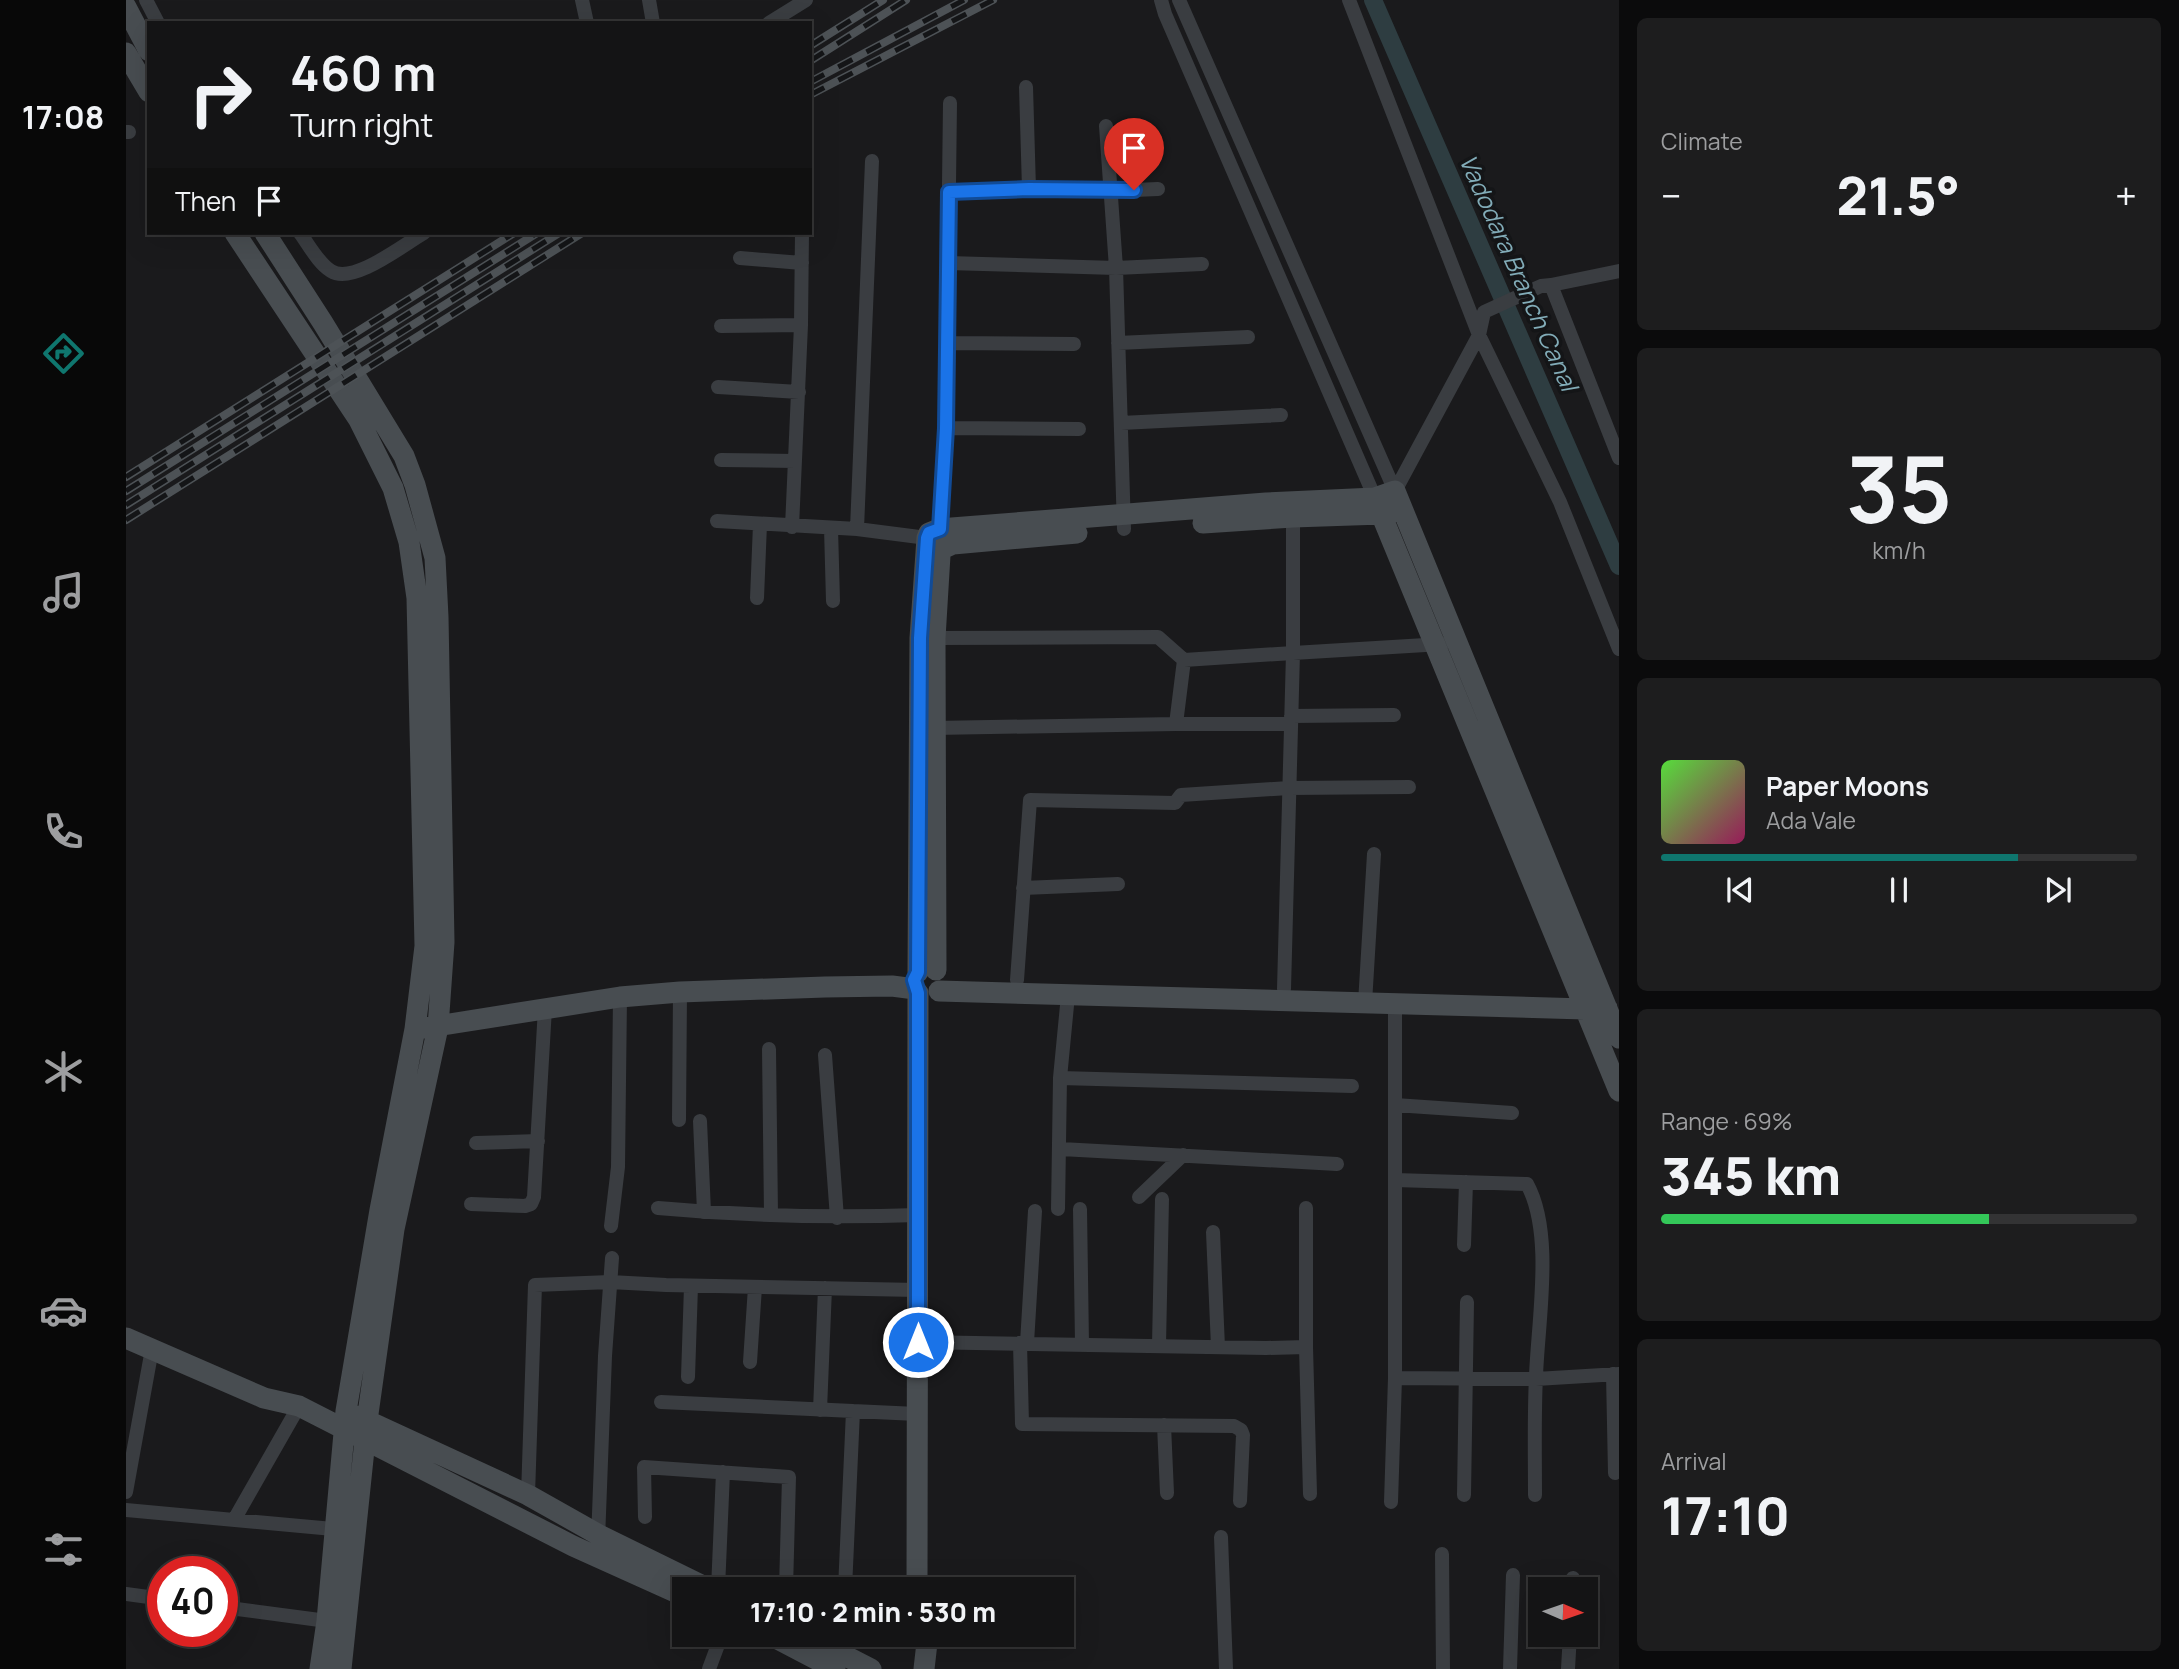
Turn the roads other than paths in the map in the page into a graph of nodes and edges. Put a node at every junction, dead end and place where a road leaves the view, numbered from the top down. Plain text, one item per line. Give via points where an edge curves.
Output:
1 (146, 0) edge
2 (582, 0) edge
3 (649, 0) edge
4 (806, 0) edge
5 (1161, 0) edge
6 (1179, 0) edge
7 (1349, 0) edge
8 (126, 7) edge
9 (157, 21) edge
10 (587, 21) edge
11 (653, 21) edge
12 (772, 21) edge
13 (147, 47) edge
14 (126, 53) edge
15 (1026, 88) dead end
16 (147, 89) edge
17 (950, 103) dead end
18 (1105, 126) dead end
19 (872, 161) dead end
20 (1029, 189) junction
21 (1158, 189) dead end
22 (1110, 191) junction
23 (949, 192) junction
24 (236, 235) edge
25 (266, 235) edge
26 (302, 235) edge
27 (421, 235) edge
28 (802, 235) edge
29 (740, 258) dead end
30 (802, 263) junction
31 (948, 263) junction
32 (1202, 264) dead end
33 (1116, 268) junction
34 (1619, 271) edge
35 (1546, 285) junction
36 (802, 324) junction
37 (721, 326) dead end
38 (1479, 335) junction
39 (1248, 337) dead end
40 (947, 343) junction
41 (1118, 343) junction
42 (1074, 344) dead end
43 (718, 387) dead end
44 (799, 392) junction
45 (1281, 415) dead end
46 (1121, 423) junction
47 (946, 428) junction
48 (1079, 429) dead end
49 (1619, 458) edge
50 (722, 460) dead end
51 (795, 461) junction
52 (1389, 503) junction
53 (1293, 517) junction
54 (717, 521) dead end
55 (1124, 522) junction
56 (760, 524) junction
57 (792, 527) junction
58 (831, 528) junction
59 (857, 529) junction
60 (938, 538) junction
61 (757, 598) dead end
62 (833, 601) dead end
63 (935, 638) junction
64 (1446, 643) junction
65 (1619, 649) edge
66 (1293, 653) junction
67 (1184, 660) junction
68 (1394, 715) dead end
69 (1291, 720) junction
70 (1176, 724) junction
71 (934, 728) junction
72 (1409, 787) dead end
73 (1289, 788) junction
74 (1374, 854) dead end
75 (1118, 884) dead end
76 (1023, 888) junction
77 (435, 944) junction
78 (1017, 981) junction
79 (927, 983) junction
80 (1284, 989) junction
81 (680, 992) junction
82 (1068, 995) junction
83 (620, 997) junction
84 (1365, 997) junction
85 (1594, 1003) junction
86 (1395, 1004) junction
87 (545, 1008) junction
88 (438, 1027) junction
89 (415, 1029) junction
90 (1619, 1038) edge
91 (769, 1049) dead end
92 (825, 1055) dead end
93 (1060, 1078) junction
94 (1352, 1086) dead end
95 (1619, 1091) edge
96 (1395, 1105) junction
97 (1513, 1113) dead end
98 (679, 1120) dead end
99 (700, 1121) dead end
100 (538, 1141) junction
101 (476, 1143) dead end
102 (1060, 1149) junction
103 (1184, 1155) junction
104 (1337, 1164) dead end
105 (1395, 1180) junction
106 (1466, 1182) junction
107 (1139, 1197) dead end
108 (1162, 1199) dead end
109 (471, 1204) dead end
110 (658, 1208) dead end
111 (1306, 1208) dead end
112 (1058, 1209) dead end
113 (1080, 1209) dead end
114 (1035, 1211) dead end
115 (704, 1212) junction
116 (771, 1215) junction
117 (918, 1215) junction
118 (837, 1218) junction
119 (611, 1226) dead end
120 (1213, 1232) dead end
121 (1464, 1245) dead end
122 (612, 1258) dead end
123 (611, 1282) junction
124 (691, 1286) junction
125 (755, 1287) junction
126 (825, 1288) junction
127 (918, 1290) junction
128 (1467, 1302) dead end
129 (126, 1338) edge
130 (924, 1342) junction
131 (1024, 1343) junction
132 (1082, 1343) junction
133 (1159, 1345) junction
134 (1219, 1347) junction
135 (1306, 1347) junction
136 (152, 1349) junction
137 (750, 1362) dead end
138 (1616, 1374) edge
139 (688, 1377) dead end
140 (1395, 1378) junction
141 (1536, 1379) junction
142 (1465, 1380) junction
143 (661, 1402) dead end
144 (304, 1409) junction
145 (820, 1410) junction
146 (853, 1411) junction
147 (917, 1414) junction
148 (346, 1421) junction
149 (1164, 1425) junction
150 (366, 1430) junction
151 (723, 1472) junction
152 (1615, 1473) dead end
153 (126, 1492) edge
154 (1167, 1493) dead end
155 (1310, 1494) dead end
156 (528, 1495) junction
157 (1464, 1495) dead end
158 (1535, 1496) dead end
159 (1240, 1502) dead end
160 (1391, 1502) dead end
161 (126, 1510) edge
162 (645, 1517) dead end
163 (234, 1520) junction
164 (346, 1530) junction
165 (1221, 1537) dead end
166 (597, 1545) junction
167 (1442, 1554) dead end
168 (1513, 1575) dead end
169 (678, 1577) edge
170 (719, 1577) edge
171 (786, 1577) edge
172 (846, 1577) edge
173 (917, 1577) edge
174 (930, 1577) edge
175 (672, 1589) edge
176 (126, 1594) edge
177 (147, 1596) edge
178 (238, 1609) edge
179 (327, 1621) junction
180 (717, 1647) edge
181 (914, 1647) edge
182 (927, 1647) edge
183 (1569, 1647) edge
184 (837, 1651) edge
185 (320, 1669) edge
186 (341, 1669) edge
187 (709, 1669) edge
188 (871, 1669) edge
189 (912, 1669) edge
190 (924, 1669) edge
191 (1226, 1669) edge
192 (1443, 1669) edge
193 (1510, 1669) edge
194 (1568, 1669) edge

1 - 9 street
2 - 10 street
3 - 11 street
4 - 12 street
5 - 52 street
6 - 52 street
7 - 38 street
8 - 13 street
14 - 16 street
15 - 20 street
17 - 23 street
18 - 22 street
19 - 59 street
20 - 22 street
20 - 23 street
21 - 22 street
22 - 33 street
23 - 31 street
24 - 77 street via 359,420 393,488 410,542 417,598
25 - 77 street via 404,456 435,558
26 - 27 street via 326,267 343,275 363,270
28 - 30 street
29 - 30 street
30 - 36 street
31 - 33 street
31 - 40 street
32 - 33 street
33 - 41 street
34 - 35 street
35 - 38 street via 1484,312
35 - 49 street
36 - 37 street
36 - 44 street
38 - 52 street
38 - 65 street via 1560,502
39 - 41 street
40 - 42 street
40 - 47 street
41 - 46 street
43 - 44 street
44 - 51 street
45 - 46 street
46 - 55 street
47 - 48 street
47 - 60 street
50 - 51 street
51 - 57 street
52 - 53 street
52 - 55 street via 1291,502
52 - 64 street
53 - 55 street
53 - 66 street
54 - 56 street
55 - 60 street
56 - 57 street
56 - 61 street
57 - 58 street
58 - 59 street
58 - 62 street
59 - 60 street
60 - 63 street
60 - 79 street via 920,638
63 - 67 street via 1158,638
63 - 71 street
64 - 66 street
64 - 85 street
66 - 67 street
66 - 69 street
67 - 70 street
68 - 69 street
69 - 70 street
69 - 73 street
70 - 71 street
71 - 79 street
72 - 73 street
73 - 76 street via 1181,795 1175,803 1030,800
73 - 80 street
74 - 84 street
75 - 76 street
76 - 78 street
77 - 88 street
77 - 89 street
78 - 79 street
78 - 80 street
79 - 81 street
79 - 82 street
79 - 117 street
79 - 130 street
80 - 84 street
81 - 83 street
81 - 98 street
82 - 84 street
82 - 93 street
83 - 87 street
83 - 119 street via 618,1167
84 - 85 street
84 - 86 street
85 - 86 street
85 - 90 street
85 - 95 street
86 - 96 street
87 - 88 street
87 - 100 street
88 - 89 street
88 - 150 street via 394,1229
89 - 148 street
91 - 116 street
92 - 118 street
93 - 94 street
93 - 102 street
96 - 97 street
96 - 105 street
99 - 115 street
100 - 101 street
100 - 109 street via 531,1204
102 - 103 street
102 - 112 street
103 - 104 street
103 - 107 street
105 - 106 street
105 - 140 street
106 - 121 street
106 - 141 street via 1527,1184 1536,1199 1542,1253
108 - 133 street
110 - 115 street
111 - 135 street
113 - 132 street
114 - 131 street
115 - 116 street
116 - 118 street
117 - 118 street
117 - 127 street
120 - 134 street
122 - 123 street
123 - 124 street
123 - 156 street via 535,1285
123 - 166 street
124 - 125 street
124 - 139 street
125 - 126 street
125 - 137 street
126 - 127 street
126 - 145 street
127 - 130 street
128 - 142 street
129 - 136 street
130 - 131 street
130 - 147 street
130 - 174 street
131 - 132 street
131 - 149 street via 1022,1423
132 - 133 street
133 - 134 street
134 - 135 street
135 - 155 street
136 - 144 street via 264,1398
136 - 153 street
138 - 141 street
138 - 152 street
140 - 142 street
140 - 160 street
141 - 142 street
141 - 158 street
142 - 157 street
143 - 145 street
144 - 148 street
144 - 163 street
145 - 146 street
146 - 147 street
146 - 172 street
147 - 173 street
148 - 150 street
148 - 164 street
149 - 154 street
149 - 159 street via 1234,1426 1241,1430
150 - 156 street
150 - 164 street
150 - 166 street
151 - 162 street via 644,1467
151 - 170 street
151 - 171 street via 789,1477
156 - 166 street
161 - 163 street
163 - 164 street
164 - 179 street
164 - 186 street
165 - 191 street
166 - 169 street
166 - 175 street
167 - 192 street
168 - 193 street
176 - 177 street
178 - 179 street
179 - 185 street
180 - 187 street
181 - 189 street
182 - 190 street
183 - 194 street
184 - 188 street

